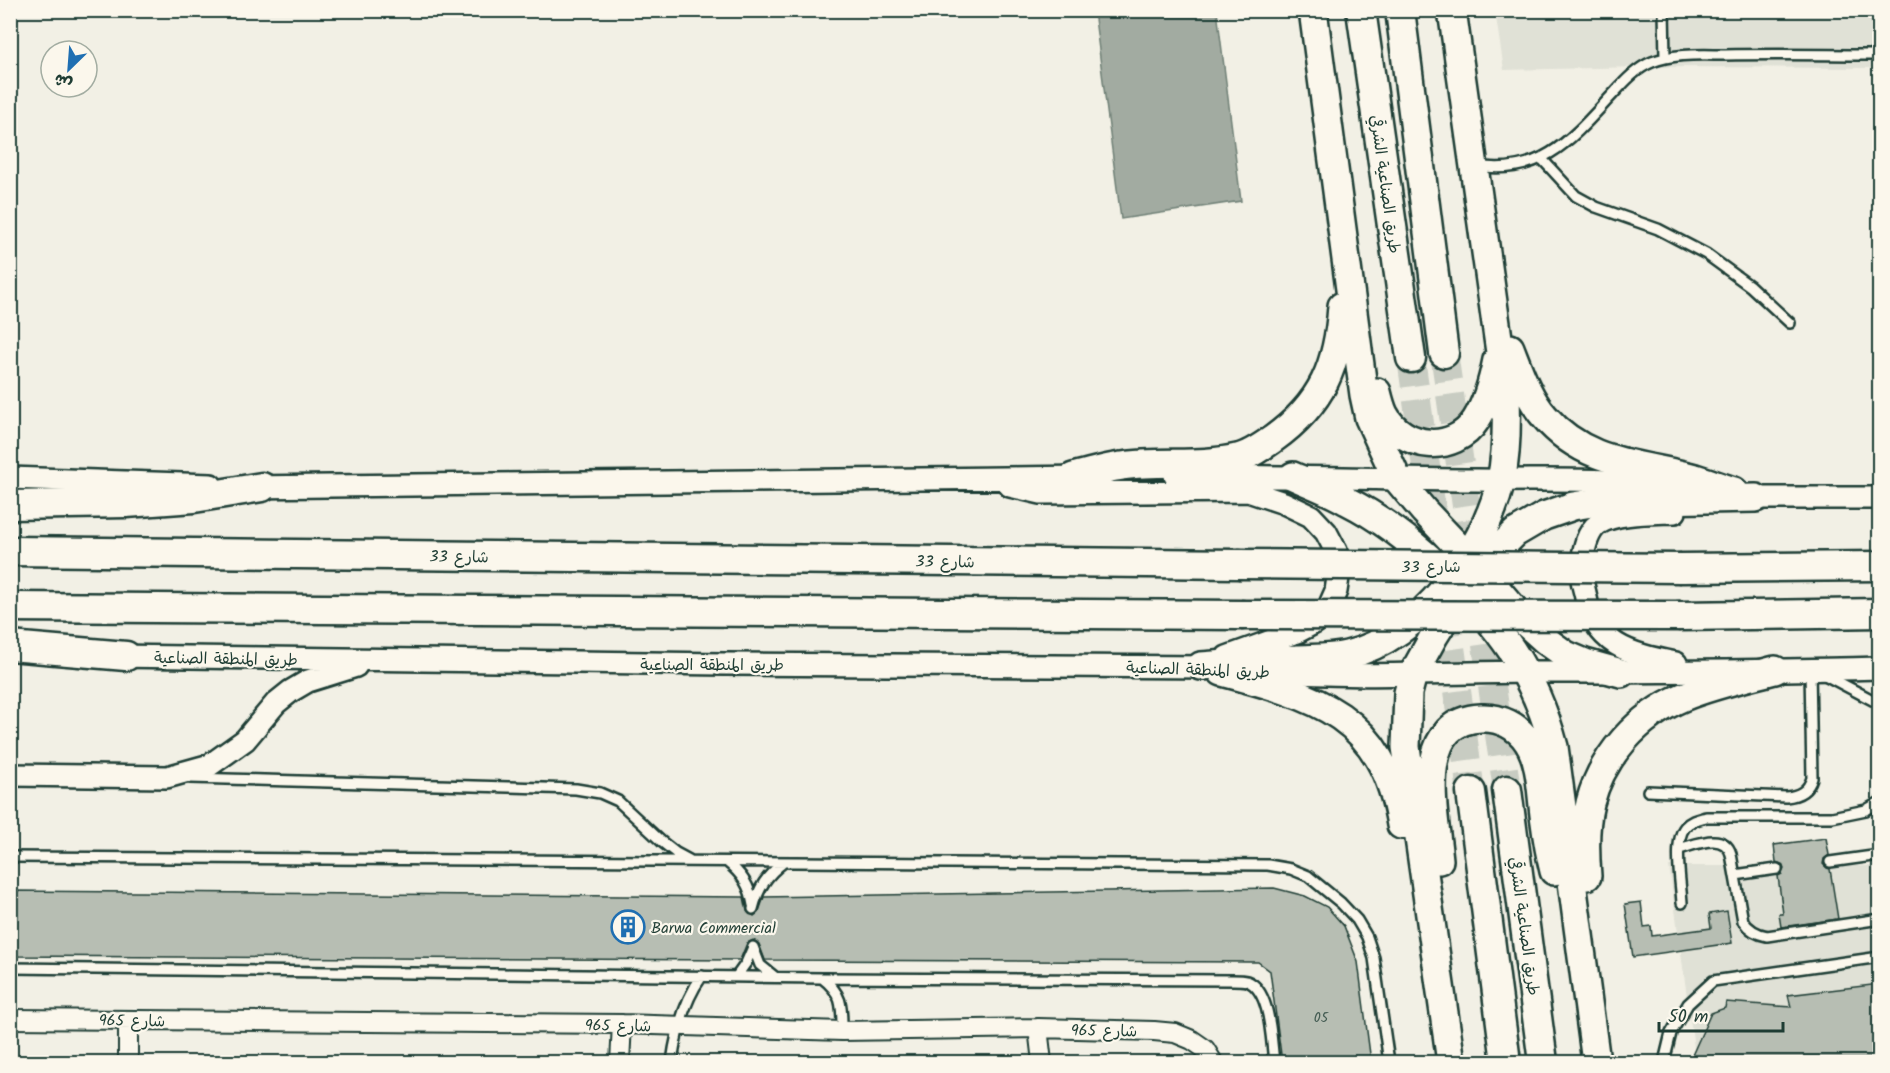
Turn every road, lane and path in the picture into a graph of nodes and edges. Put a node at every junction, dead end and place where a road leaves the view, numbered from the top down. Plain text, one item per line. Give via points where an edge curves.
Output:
1 (1313, 10) edge
2 (1328, 10) edge
3 (1361, 10) edge
4 (1400, 10) edge
5 (1452, 10) edge
6 (1664, 10) edge
7 (1880, 55) edge
8 (1665, 58) junction
9 (1542, 159) junction
10 (1472, 165) junction
11 (1345, 263) junction
12 (1496, 314) junction
13 (1790, 323) dead end
14 (1500, 346) junction
15 (1444, 353) tunnel mouth
16 (1411, 358) tunnel mouth
17 (1293, 476) junction
18 (1073, 477) junction
19 (10, 478) edge
20 (980, 479) junction
21 (1397, 479) junction
22 (1501, 481) junction
23 (262, 487) junction
24 (1755, 498) junction
25 (1880, 498) edge
26 (10, 505) edge
27 (10, 551) edge
28 (1880, 566) edge
29 (1466, 575) junction
30 (10, 607) edge
31 (1880, 613) edge
32 (10, 646) edge
33 (126, 656) junction
34 (10, 659) edge
35 (377, 661) junction
36 (1201, 666) junction
37 (1880, 668) edge
38 (1713, 670) junction
39 (1775, 670) junction
40 (1813, 670) junction
41 (1526, 672) junction
42 (1621, 673) junction
43 (1413, 674) junction
44 (1880, 704) edge
45 (10, 775) edge
46 (167, 777) junction
47 (1507, 790) tunnel mouth
48 (1648, 791) dead end
49 (1471, 792) tunnel mouth
50 (1880, 802) edge
51 (1679, 849) junction
52 (1880, 855) edge
53 (10, 858) edge
54 (692, 861) junction
55 (728, 862) junction
56 (784, 862) junction
57 (1830, 862) dead end
58 (1777, 869) dead end
59 (1735, 875) junction
60 (1682, 903) dead end
61 (1880, 920) edge
62 (1880, 957) edge
63 (10, 968) edge
64 (702, 976) junction
65 (736, 977) junction
66 (775, 977) junction
67 (822, 978) junction
68 (1589, 1006) junction
69 (1445, 1017) junction
70 (10, 1019) edge
71 (128, 1020) junction
72 (622, 1024) junction
73 (680, 1025) junction
74 (1038, 1028) junction
75 (842, 1031) junction
76 (128, 1062) edge
77 (620, 1062) edge
78 (672, 1062) edge
79 (1042, 1062) edge
80 (1213, 1062) edge
81 (1274, 1062) edge
82 (1389, 1062) edge
83 (1451, 1062) edge
84 (1506, 1062) edge
85 (1544, 1062) edge
86 (1596, 1062) edge
87 (1664, 1062) edge

1 - 11 main road
2 - 14 main road via 1377,390 1384,415 1402,433 1416,440 1450,442 1476,421
3 - 16 highway, طريق الصناعية الشرقي
4 - 15 highway
5 - 10 main road
6 - 8 lane
7 - 8 lane
8 - 9 lane via 1641,67 1571,139
9 - 10 lane via 1503,168
9 - 13 lane via 1576,196 1658,229 1706,254 1750,286
10 - 12 main road
11 - 18 main road via 1334,363 1307,409 1287,428 1239,458 1123,465
11 - 21 main road via 1369,418
12 - 14 main road
12 - 24 main road via 1530,395 1544,417 1568,438 1608,460 1694,478
14 - 22 main road via 1507,429
17 - 18 street
17 - 21 street
17 - 29 main road via 1347,500
18 - 20 street
19 - 23 street
20 - 23 street
20 - 36 street via 1041,493 1248,491 1284,502 1311,516 1336,551 1339,571 1328,609 1316,622 1299,631
21 - 22 street
21 - 29 main road
22 - 24 street via 1643,482
22 - 29 main road
23 - 26 highway via 126,503
24 - 25 street
24 - 29 main road via 1605,501 1573,506 1544,516 1515,533
24 - 38 street via 1608,520 1591,531 1585,547 1581,572 1585,597 1590,617 1603,634 1641,656
27 - 28 highway, شارع 33, bridge via 1681,568
29 - 36 main road via 1393,634 1347,655
29 - 41 main road
29 - 42 main road via 1566,655
29 - 43 main road
30 - 31 highway, bridge via 1241,615
32 - 33 highway
33 - 34 street, طريق المنطقة الصناعية
33 - 35 street, طريق المنطقة الصناعية
35 - 36 street, طريق المنطقة الصناعية
35 - 46 street via 308,681 276,703 228,754 210,765
36 - 43 street, طريق المنطقة الصناعية via 1296,673
36 - 69 main road via 1310,698 1347,721 1385,766 1397,803 1416,917
37 - 40 street
38 - 39 street
38 - 42 street
39 - 40 street
39 - 68 main road via 1682,697 1629,733 1605,765 1589,805 1586,826
40 - 44 lane
40 - 48 lane via 1812,778 1800,794 1786,797
41 - 42 street
41 - 43 street
41 - 68 main road via 1539,698 1554,747
43 - 69 main road via 1408,693 1406,747
45 - 46 street
46 - 54 lane via 576,789 618,801 676,854
47 - 85 highway, طريق الصناعية الشرقي
49 - 84 highway
50 - 51 lane via 1866,810 1832,817 1707,817 1685,827
51 - 59 lane via 1722,842 1730,849
51 - 60 lane
52 - 57 lane
53 - 54 lane
54 - 55 lane
55 - 56 lane
55 - 56 lane via 746,882 753,909 763,882
56 - 82 lane via 1291,869 1308,876 1335,898 1357,920 1367,937 1374,958
58 - 59 lane
59 - 61 lane via 1743,921 1760,935
62 - 87 lane via 1713,981 1688,1004 1671,1033
63 - 64 lane
64 - 65 lane
64 - 73 lane via 687,999
65 - 66 lane
65 - 66 lane via 753,947 760,965
66 - 67 lane
67 - 75 lane via 841,1001
67 - 81 lane via 1247,981 1264,998
68 - 69 main road via 1552,862 1539,777 1529,743 1509,724 1483,717 1462,722 1450,730 1432,764 1445,916
68 - 86 main road
69 - 83 main road
70 - 71 street, شارع 965
71 - 72 street, شارع 965
71 - 76 street
72 - 73 street, شارع 965
72 - 77 street
73 - 75 street, شارع 965
73 - 78 lane
74 - 75 street, شارع 965
74 - 79 street
74 - 80 street, شارع 965 via 1175,1033 1205,1049

